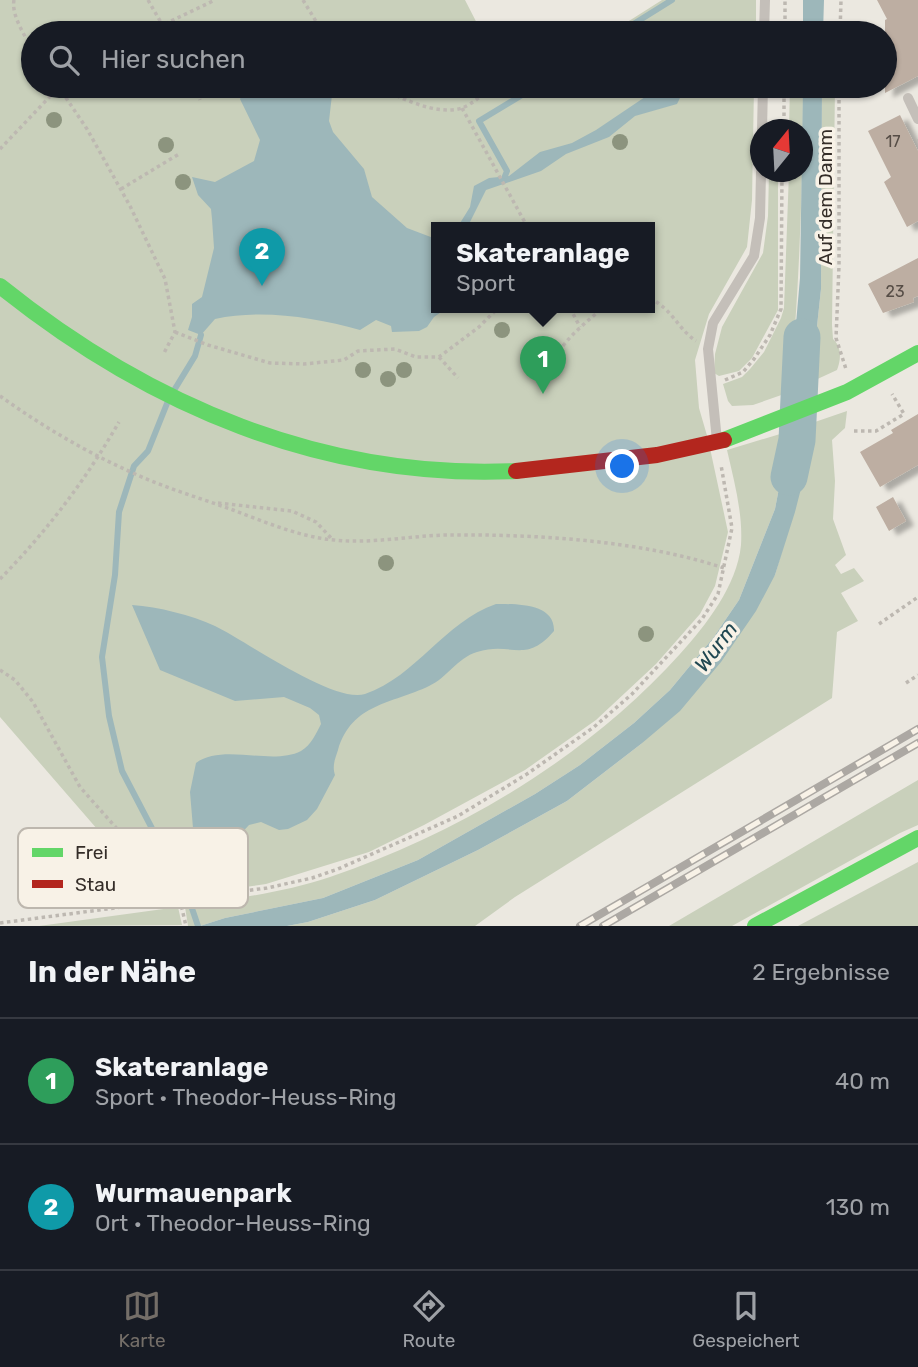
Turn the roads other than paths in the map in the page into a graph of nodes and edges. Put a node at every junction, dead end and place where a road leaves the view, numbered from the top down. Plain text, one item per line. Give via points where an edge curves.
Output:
1 (765, 0) edge
2 (764, 21) edge
3 (763, 98) edge
4 (908, 98) dead end
5 (762, 119) edge
6 (918, 119) edge
7 (761, 182) edge
8 (0, 286) edge
9 (918, 353) edge
10 (717, 443) junction
11 (918, 838) edge
12 (755, 926) edge

1 - 2 lane
3 - 5 lane
4 - 6 lane
7 - 10 lane via 754,256 713,323 708,349
8 - 10 main road via 117,369 200,410 309,448 375,464 524,472
9 - 10 main road via 856,388
11 - 12 main road

